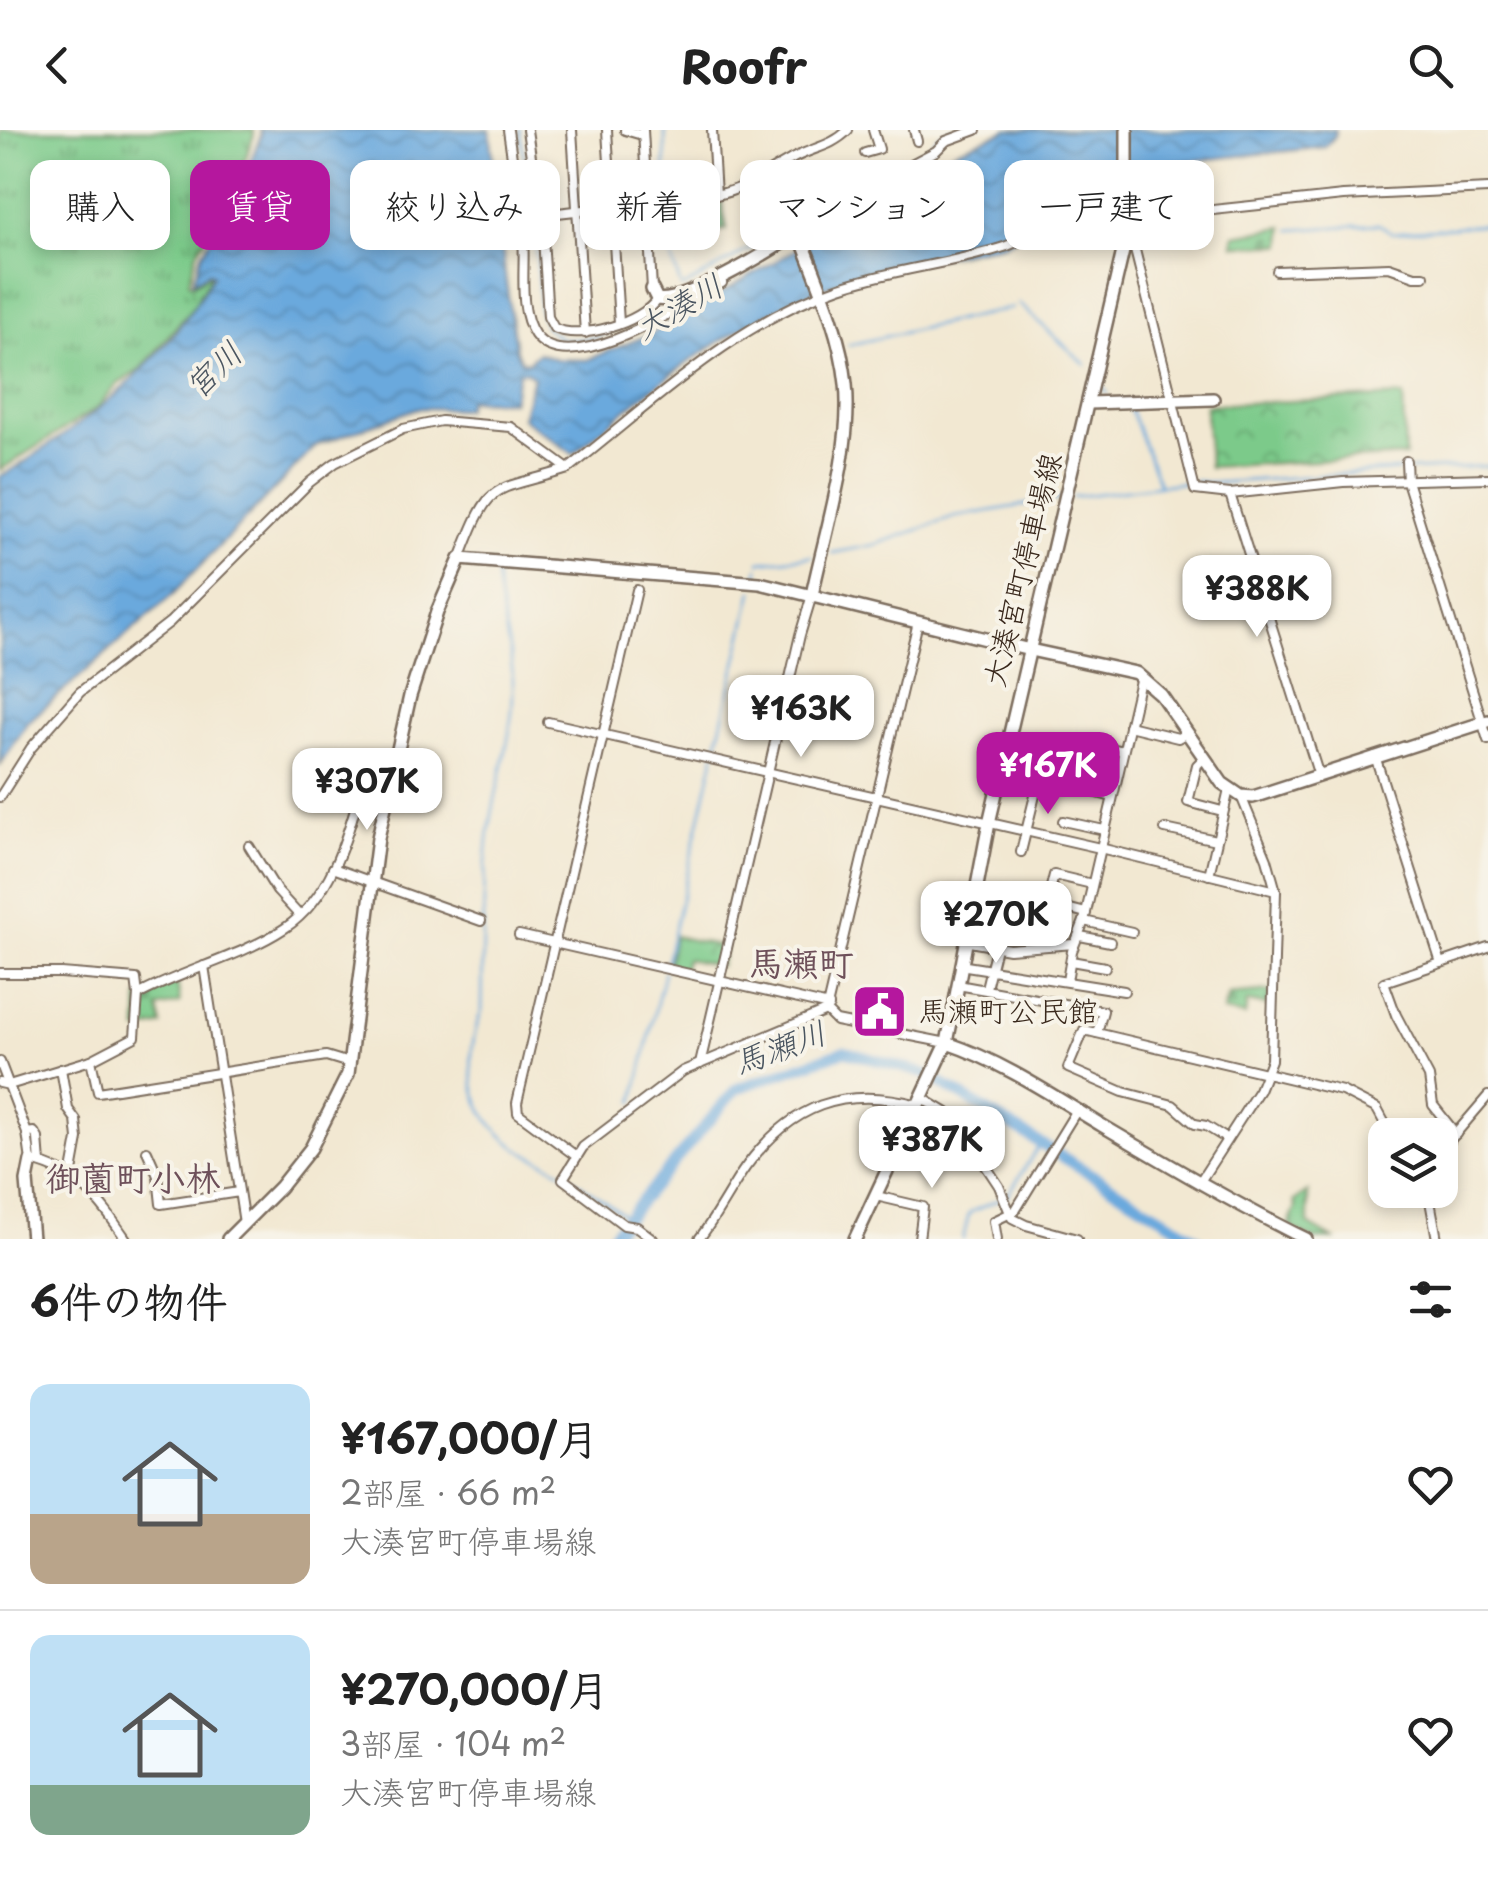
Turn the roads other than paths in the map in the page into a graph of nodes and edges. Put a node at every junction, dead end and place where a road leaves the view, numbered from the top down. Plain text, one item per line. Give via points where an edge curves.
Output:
1 (508, 130) edge
2 (527, 130) edge
3 (572, 130) edge
4 (606, 130) edge
5 (624, 130) edge
6 (712, 130) edge
7 (848, 130) edge
8 (872, 130) edge
9 (914, 130) edge
10 (976, 130) edge
11 (1127, 130) edge
12 (642, 132) edge
13 (917, 141) dead end
14 (864, 153) dead end
15 (532, 160) edge
16 (608, 160) edge
17 (644, 160) edge
18 (714, 160) edge
19 (919, 160) edge
20 (1127, 160) edge
21 (1488, 189) edge
22 (720, 194) edge
23 (1214, 208) edge
24 (577, 211) junction
25 (580, 211) edge
26 (560, 213) edge
27 (1004, 247) edge
28 (543, 250) edge
29 (614, 250) edge
30 (650, 250) edge
31 (776, 250) edge
32 (804, 250) edge
33 (1124, 250) edge
34 (1135, 250) edge
35 (743, 265) junction
36 (1277, 271) dead end
37 (1424, 276) dead end
38 (654, 294) junction
39 (821, 294) junction
40 (618, 323) junction
41 (585, 333) junction
42 (1213, 400) dead end
43 (1089, 402) junction
44 (1172, 403) junction
45 (1406, 460) dead end
46 (568, 468) junction
47 (1488, 478) edge
48 (1406, 481) junction
49 (1230, 494) junction
50 (460, 558) junction
51 (637, 590) dead end
52 (812, 596) junction
53 (918, 622) junction
54 (1030, 650) junction
55 (1141, 676) junction
56 (548, 722) dead end
57 (1485, 722) edge
58 (1129, 726) junction
59 (1187, 733) junction
60 (604, 734) junction
61 (1488, 740) edge
62 (1123, 750) junction
63 (1374, 756) junction
64 (1204, 758) junction
65 (394, 766) junction
66 (769, 772) junction
67 (1000, 773) junction
68 (1319, 776) junction
69 (1229, 789) junction
70 (0, 796) edge
71 (1241, 796) junction
72 (878, 797) junction
73 (1112, 797) junction
74 (1222, 811) junction
75 (1063, 821) dead end
76 (989, 823) junction
77 (1165, 829) dead end
78 (1104, 830) junction
79 (1026, 831) junction
80 (1216, 840) junction
81 (249, 846) dead end
82 (1100, 848) junction
83 (1021, 852) dead end
84 (333, 868) junction
85 (1209, 875) junction
86 (370, 880) junction
87 (1092, 884) junction
88 (1276, 891) junction
89 (1034, 900) dead end
90 (1046, 903) junction
91 (299, 915) junction
92 (1085, 917) junction
93 (968, 920) junction
94 (480, 921) dead end
95 (1132, 932) dead end
96 (519, 935) dead end
97 (964, 940) junction
98 (1077, 940) junction
99 (554, 942) junction
100 (1110, 942) dead end
101 (994, 946) junction
102 (1488, 947) edge
103 (1071, 961) junction
104 (1441, 963) junction
105 (960, 965) junction
106 (204, 966) junction
107 (1106, 967) dead end
108 (988, 969) junction
109 (0, 973) edge
110 (719, 981) junction
111 (1067, 982) junction
112 (958, 984) junction
113 (986, 988) junction
114 (1124, 991) dead end
115 (138, 995) junction
116 (828, 1008) junction
117 (1097, 1033) junction
118 (946, 1043) junction
119 (91, 1060) junction
120 (0, 1062) edge
121 (349, 1063) junction
122 (700, 1064) junction
123 (61, 1069) junction
124 (220, 1072) junction
125 (1268, 1072) junction
126 (5, 1084) edge
127 (1488, 1096) edge
128 (921, 1101) junction
129 (1479, 1106) junction
130 (1077, 1110) junction
131 (1488, 1114) edge
132 (1382, 1118) edge
133 (1444, 1118) edge
134 (1458, 1132) edge
135 (1227, 1139) junction
136 (147, 1151) dead end
137 (576, 1156) junction
138 (36, 1162) junction
139 (71, 1178) junction
140 (1201, 1180) junction
141 (239, 1192) junction
142 (876, 1196) junction
143 (1431, 1208) edge
144 (1010, 1214) junction
145 (244, 1224) junction
146 (32, 1239) edge
147 (126, 1239) edge
148 (228, 1239) edge
149 (653, 1239) edge
150 (699, 1239) edge
151 (855, 1239) edge
152 (920, 1239) edge
153 (997, 1239) edge
154 (1077, 1239) edge
155 (1306, 1239) edge
156 (1437, 1239) edge

1 - 35 street via 526,312 535,336 548,346 570,350 615,340
2 - 15 street
3 - 24 street
4 - 16 street
5 - 12 street
6 - 18 street
7 - 22 street via 746,188
8 - 14 street via 879,150
9 - 13 street
10 - 19 street
11 - 20 street, 大湊宮町停車場線
12 - 17 street
21 - 23 street
24 - 25 street
24 - 26 street
24 - 41 street
27 - 39 street
28 - 41 street via 548,317 558,331
29 - 40 street
30 - 38 street
31 - 35 street
32 - 39 street
33 - 43 street, 大湊宮町停車場線
34 - 44 street
35 - 38 street via 667,302
36 - 37 street via 1389,267
38 - 40 street via 652,308
39 - 46 street via 707,358
39 - 52 street via 842,356 847,400
40 - 41 street
42 - 44 street
43 - 44 street
43 - 54 street, 大湊宮町停車場線
44 - 49 street via 1191,481 1199,492
45 - 48 street
46 - 50 street via 488,496
46 - 70 street via 511,427 441,421 403,429 335,463 170,622 80,692 39,737
47 - 48 street
48 - 49 street
48 - 57 street
49 - 68 street
50 - 52 street via 740,580
50 - 65 street via 414,683
51 - 60 street
52 - 53 street
52 - 66 street
53 - 54 street
53 - 72 street
54 - 55 street
54 - 67 street, 大湊宮町停車場線
55 - 58 street
55 - 59 street
56 - 60 street
57 - 61 street
57 - 63 street
58 - 59 street via 1178,738
58 - 62 street
59 - 64 street
60 - 66 street
60 - 99 street
62 - 73 street
62 - 73 street via 1089,743 1079,788
63 - 68 street
63 - 104 street
64 - 69 street
64 - 74 street via 1188,802
65 - 84 street via 363,781
65 - 86 street
66 - 72 street
66 - 110 street
67 - 76 street, 大湊宮町停車場線
67 - 79 street via 1038,782
68 - 71 street
69 - 71 street
69 - 74 street
71 - 88 street
72 - 76 street
72 - 116 street
73 - 78 street
74 - 80 street
75 - 78 street
76 - 79 street
76 - 93 street, 大湊宮町停車場線
77 - 80 street
78 - 82 street
79 - 82 street
79 - 83 street
80 - 85 street
81 - 91 street
82 - 85 street
82 - 87 street
84 - 86 street
84 - 91 street
85 - 88 street
86 - 94 street
86 - 121 street
87 - 90 street via 1054,875
87 - 92 street
88 - 125 street
89 - 90 street
90 - 92 street
91 - 106 street
92 - 95 street
92 - 98 street
93 - 97 street, 大湊宮町停車場線
93 - 101 street via 1001,926
96 - 99 street
97 - 101 street
97 - 105 street, 大湊宮町停車場線
98 - 100 street
98 - 101 street
98 - 103 street
99 - 110 street
99 - 137 street via 517,1108
101 - 108 street
102 - 104 street
103 - 107 street
103 - 111 street
104 - 133 street via 1384,982
105 - 108 street
105 - 112 street, 大湊宮町停車場線
106 - 115 street
106 - 124 street
108 - 111 street
108 - 113 street
109 - 115 street via 136,980
110 - 116 street
110 - 122 street
111 - 114 street
112 - 113 street
112 - 118 street, 大湊宮町停車場線
113 - 117 street via 1104,1011
115 - 119 street via 135,1037
116 - 118 street via 836,1021
116 - 122 street
117 - 125 street
117 - 135 street via 1084,1030 1068,1068 1172,1105
118 - 128 street, 大湊宮町停車場線
118 - 130 street
119 - 123 street
119 - 124 street via 98,1092
120 - 126 street
121 - 124 street via 326,1056
121 - 145 street via 318,1138
122 - 137 street via 616,1119
123 - 126 street
123 - 139 street via 78,1139
124 - 141 street
125 - 132 street via 1342,1091
125 - 135 street
126 - 138 street
127 - 129 street
128 - 142 street, 大湊宮町停車場線
128 - 144 street via 967,1125
128 - 150 street via 841,1098 796,1116 760,1148
129 - 131 street
129 - 134 street
130 - 140 street
130 - 144 street
135 - 140 street
136 - 141 street via 161,1204
137 - 149 street via 566,1174 620,1221
138 - 139 street
138 - 146 street via 27,1181
139 - 147 street via 90,1189
140 - 155 street
141 - 145 street
142 - 151 street, 大湊宮町停車場線
142 - 152 street via 923,1207
143 - 156 street
144 - 153 street via 994,1221
144 - 154 street via 1026,1226
145 - 148 street

